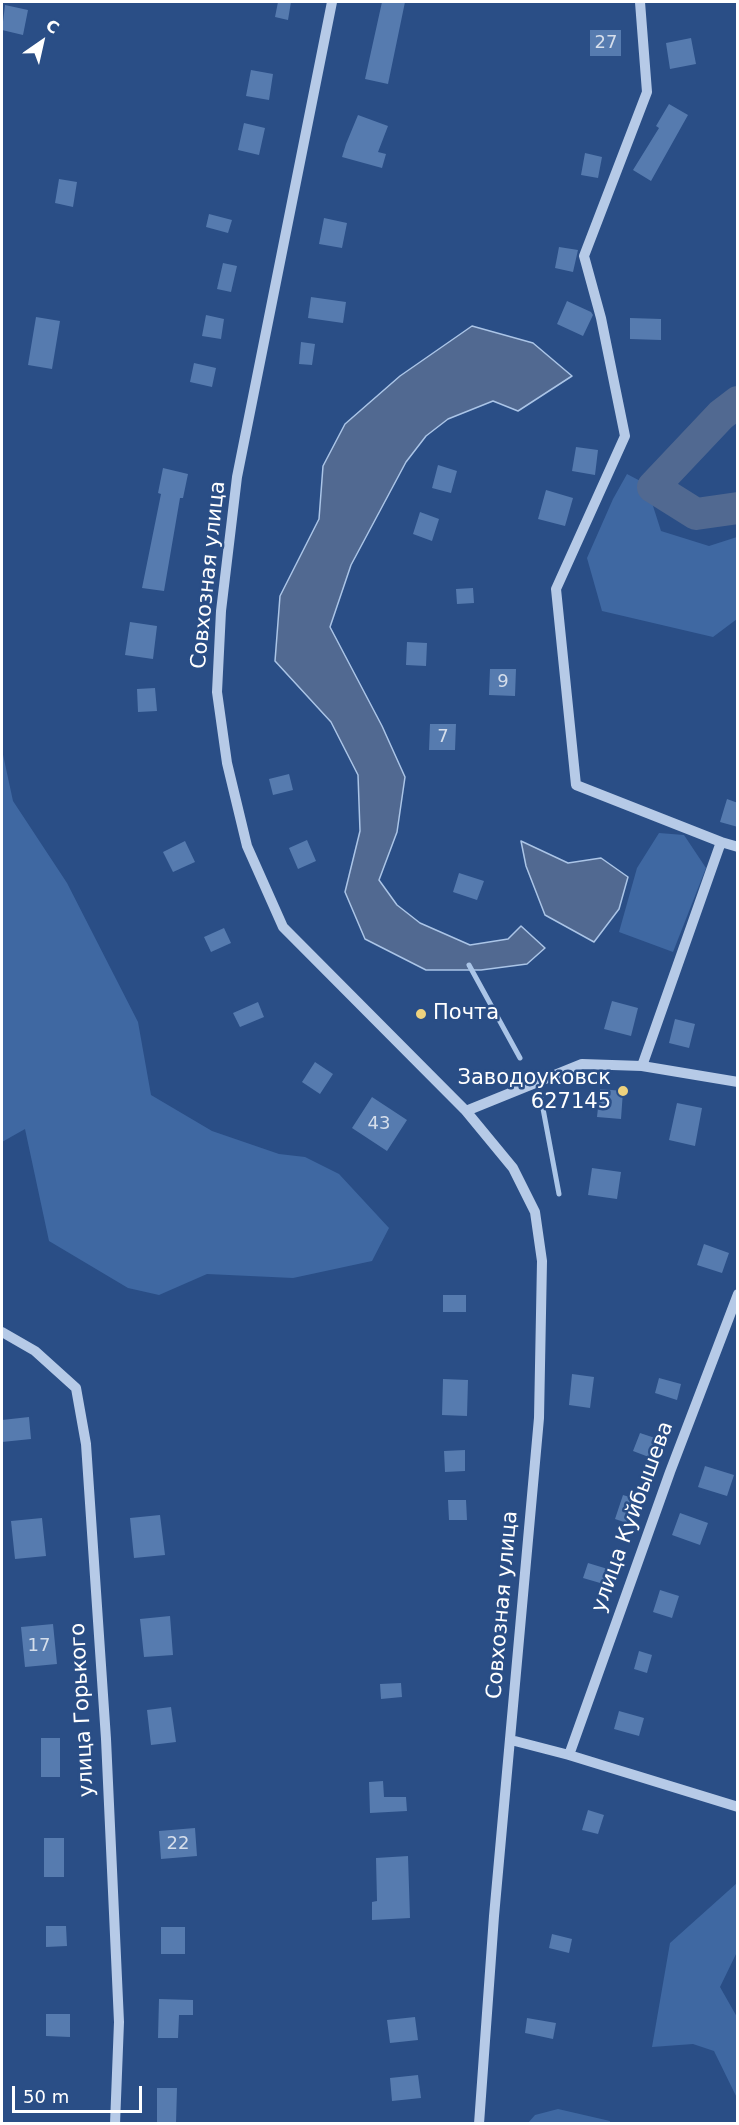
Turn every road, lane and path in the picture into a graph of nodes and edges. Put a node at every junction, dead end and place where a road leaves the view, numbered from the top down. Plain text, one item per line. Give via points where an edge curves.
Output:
1 (333, 2) edge
2 (640, 2) edge
3 (720, 842) junction
4 (738, 847) edge
5 (642, 1066) junction
6 (738, 1082) edge
7 (466, 1111) junction
8 (738, 1294) edge
9 (2, 1332) edge
10 (511, 1740) junction
11 (569, 1755) junction
12 (738, 1808) edge
13 (115, 2124) edge
14 (479, 2124) edge

1 - 7 street, Совхозная улица via 237,477 221,611 218,692 227,764 247,846 283,927
2 - 3 street via 647,92 584,256 625,436 556,589 576,785
3 - 4 street
3 - 5 street
5 - 6 street
5 - 7 street via 582,1065
7 - 10 street, Совхозная улица via 513,1168 535,1212 542,1261 539,1418
8 - 11 street, улица Куйбышева via 669,1472
9 - 13 street, улица Горького via 34,1351 76,1388 86,1444 106,1739 118,2011
10 - 11 street
10 - 14 street, Совхозная улица
11 - 12 street

